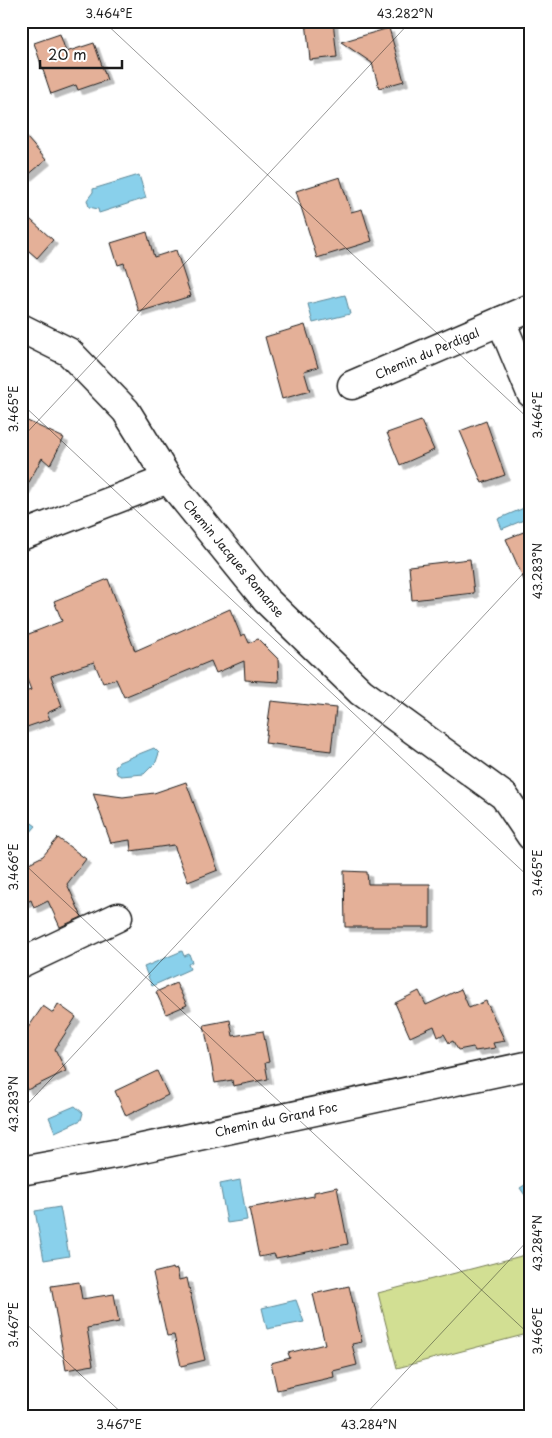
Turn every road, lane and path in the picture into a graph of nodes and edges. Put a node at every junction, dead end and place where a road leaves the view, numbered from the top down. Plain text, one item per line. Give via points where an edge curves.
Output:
1 (531, 308) edge
2 (501, 321) junction
3 (21, 328) edge
4 (352, 385) dead end
5 (531, 393) edge
6 (168, 479) junction
7 (21, 536) edge
8 (531, 836) edge
9 (118, 918) dead end
10 (21, 963) edge
11 (531, 1065) edge
12 (24, 1166) edge

1 - 2 street, Chemin du Perdigal
2 - 4 street, Chemin du Perdigal
2 - 5 street
3 - 6 street, Chemin Jacques Romanse via 69,352 126,411
6 - 7 street
6 - 8 street, Chemin Jacques Romanse via 266,600 361,692 504,796
9 - 10 street
11 - 12 street, Chemin du Grand Foc via 119,1153

